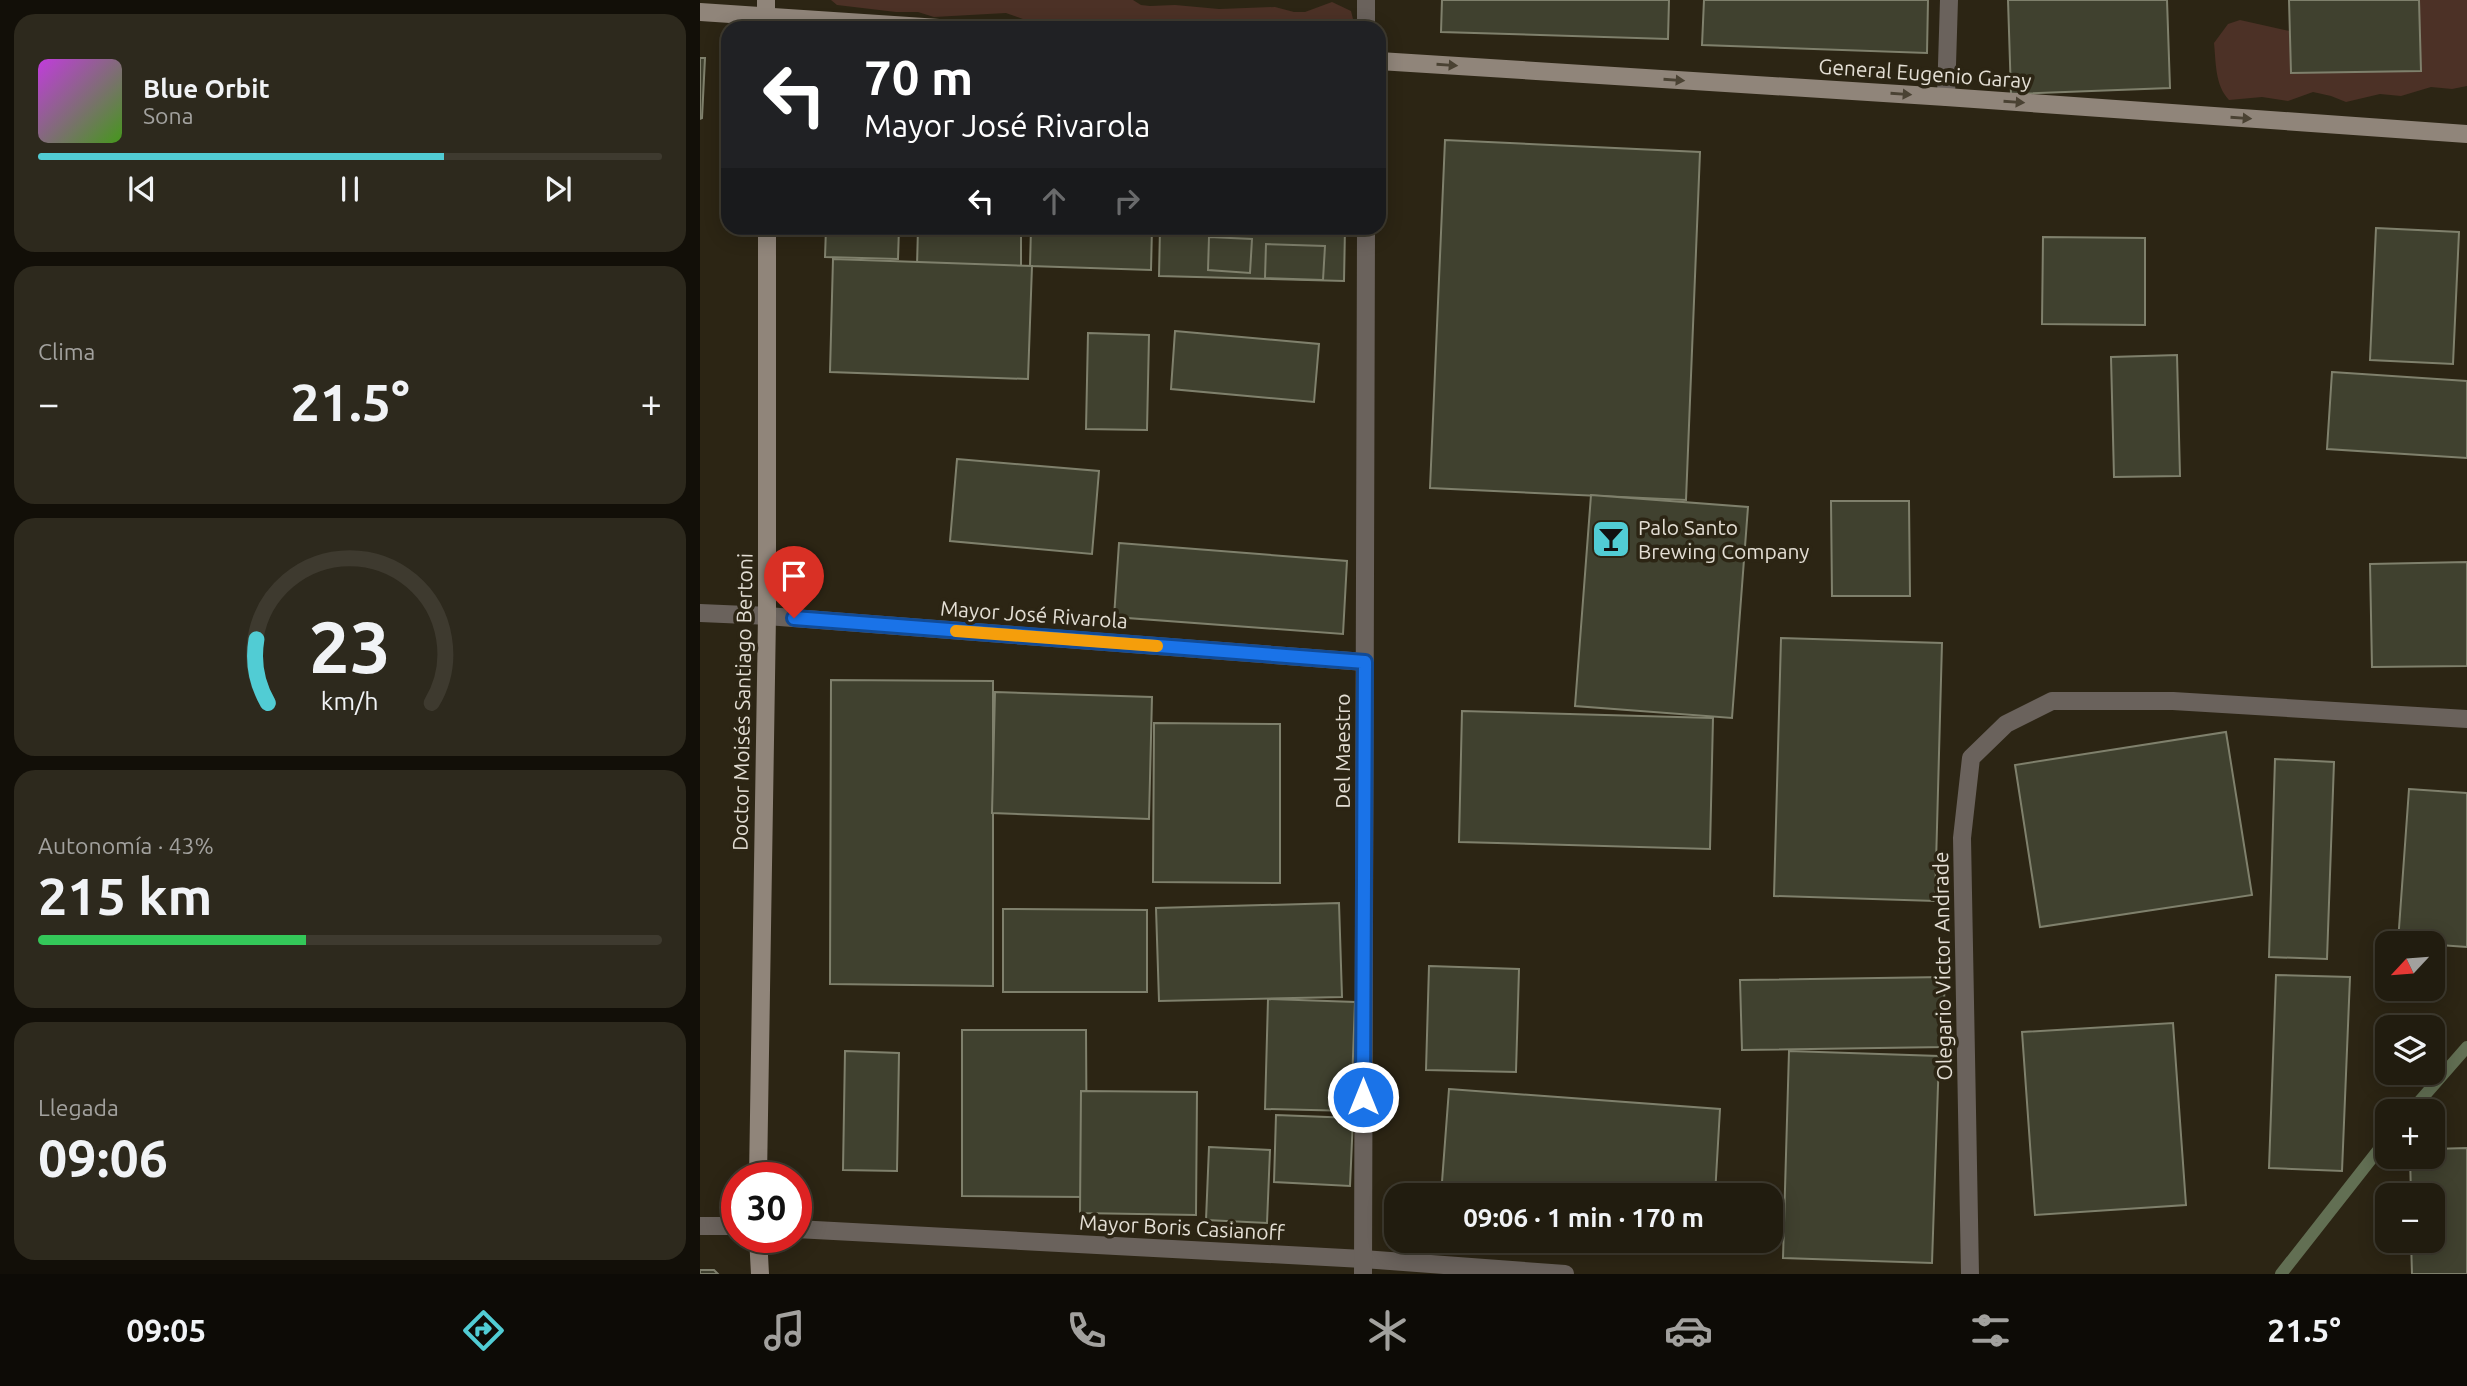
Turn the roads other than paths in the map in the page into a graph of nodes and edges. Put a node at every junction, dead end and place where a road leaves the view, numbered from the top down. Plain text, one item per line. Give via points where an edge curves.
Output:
1 (1366, 0) edge
2 (1949, 0) edge
3 (700, 12) edge
4 (766, 14) edge
5 (852, 21) edge
6 (1366, 21) edge
7 (1386, 61) edge
8 (1946, 97) junction
9 (2467, 134) edge
10 (767, 235) edge
11 (1366, 235) edge
12 (700, 613) edge
13 (767, 616) junction
14 (1365, 662) junction
15 (2467, 719) edge
16 (758, 1162) edge
17 (700, 1226) edge
18 (721, 1226) edge
19 (812, 1230) edge
20 (759, 1253) edge
21 (1363, 1267) edge
22 (760, 1274) edge
23 (1566, 1274) edge
24 (1970, 1274) edge

1 - 6 street
2 - 8 street
3 - 4 street
4 - 5 street
7 -> 8 street, General Eugenio Garay
8 -> 9 street, General Eugenio Garay
10 - 13 street, Doctor Moisés Santiago Bertoni
11 - 14 street, Del Maestro
12 - 13 street, Mayor José Rivarola
13 - 14 street, Mayor José Rivarola
13 - 16 street, Doctor Moisés Santiago Bertoni
14 - 21 street, Del Maestro
15 - 24 street, Olegario Victor Andrade via 2173,701 2052,701 2006,724 1971,758 1962,838
17 - 18 street
19 - 21 street, Mayor Boris Casianoff
20 - 22 street
21 - 23 street, Mayor Boris Casianoff

